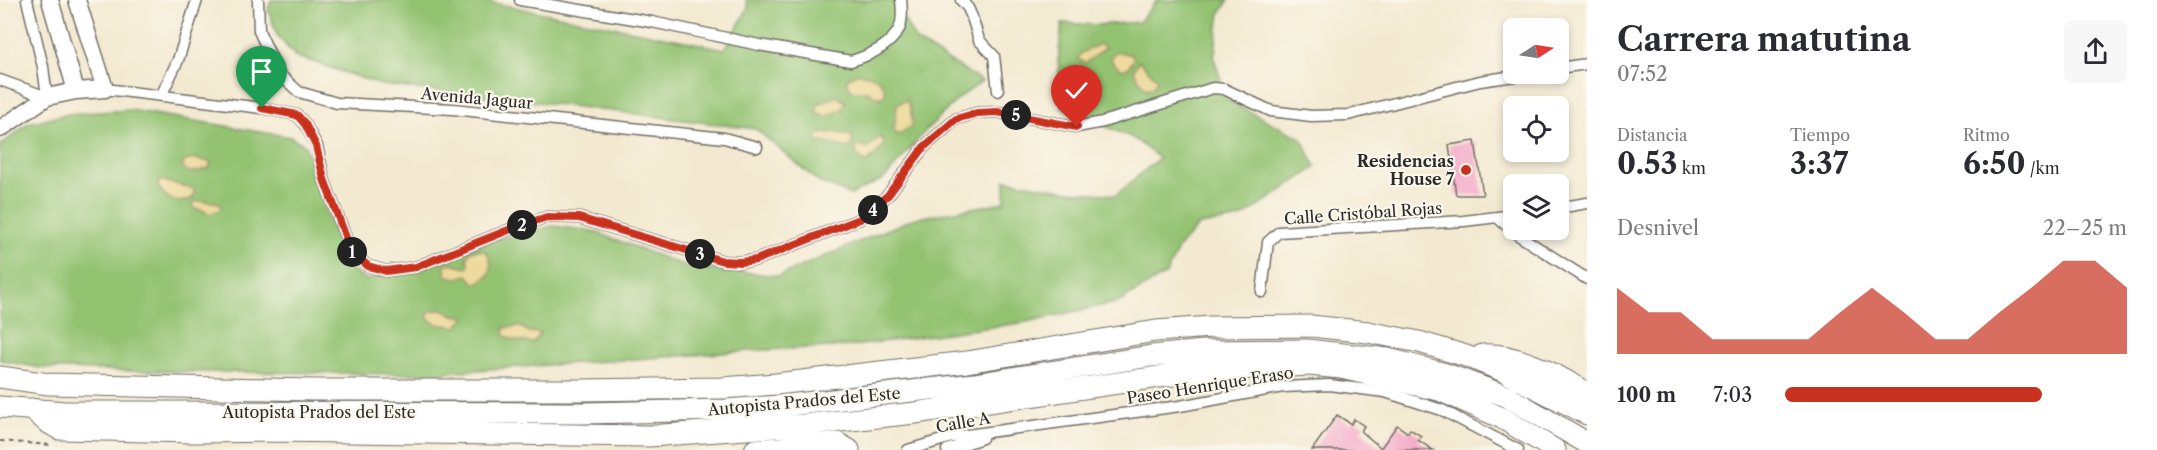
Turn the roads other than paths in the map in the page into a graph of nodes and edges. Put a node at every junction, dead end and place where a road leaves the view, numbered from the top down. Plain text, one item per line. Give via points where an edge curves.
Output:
1 (27, 0) edge
2 (50, 0) edge
3 (77, 0) edge
4 (197, 0) edge
5 (258, 0) edge
6 (520, 0) edge
7 (901, 0) edge
8 (961, 0) edge
9 (1587, 64) edge
10 (1569, 66) edge
11 (1503, 78) edge
12 (0, 80) edge
13 (105, 89) junction
14 (76, 91) junction
15 (998, 91) dead end
16 (162, 94) junction
17 (47, 97) junction
18 (0, 129) edge
19 (757, 147) dead end
20 (1587, 203) edge
21 (1569, 206) edge
22 (1503, 217) edge
23 (1498, 218) junction
24 (1587, 279) edge
25 (1262, 292) dead end
26 (1466, 356) junction
27 (0, 377) edge
28 (1587, 393) edge
29 (0, 407) edge
30 (32, 409) junction
31 (1587, 414) edge
32 (1002, 430) junction
33 (649, 436) junction
34 (1587, 443) edge
35 (684, 450) edge
36 (755, 450) edge
37 (849, 450) edge
38 (908, 450) edge
39 (947, 450) edge
40 (1518, 450) edge
41 (1555, 450) edge

1 - 17 street
2 - 14 street
3 - 13 street
4 - 16 street via 178,60
5 - 19 street, Avenida Jaguar via 259,31 279,74 308,95 337,103 453,109 724,138
6 - 7 street via 851,61 877,50 900,29
8 - 15 street via 968,8 979,40 994,56
9 - 10 street
11 - 16 street via 1348,116 1311,117 1271,111 1224,89 1213,88 1077,127 997,112 977,113 956,119 940,131 888,195 860,219 756,260 723,261 579,218 547,217 416,267 386,271 368,266 351,251 316,146 297,115
12 - 17 street
13 - 14 street
13 - 16 street
14 - 17 street
17 - 18 street
20 - 21 street
22 - 23 street, Calle Cristóbal Rojas
23 - 24 street
23 - 25 street, Calle Cristóbal Rojas via 1279,232 1268,242
26 - 27 highway, Autopista Prados del Este via 1419,342 1338,328 1211,327 967,362 722,388 312,390 49,384
26 - 28 highway via 1497,354 1531,365
26 - 31 highway, Autopista Prados del Este
29 - 30 highway, Autopista Prados del Este
30 - 33 highway via 59,429
30 - 34 highway, Autopista Prados del Este via 583,413 726,410 974,384 1151,356 1307,350 1388,359 1449,375 1506,396
32 - 38 street, Calle A via 952,437
32 - 39 street, Calle A
32 - 40 street, Paseo Henrique Eraso via 1283,387 1329,385 1385,392 1442,410
33 - 35 highway
33 - 41 highway via 915,413 1199,371 1309,364 1439,390 1502,418
36 - 37 highway via 837,443

